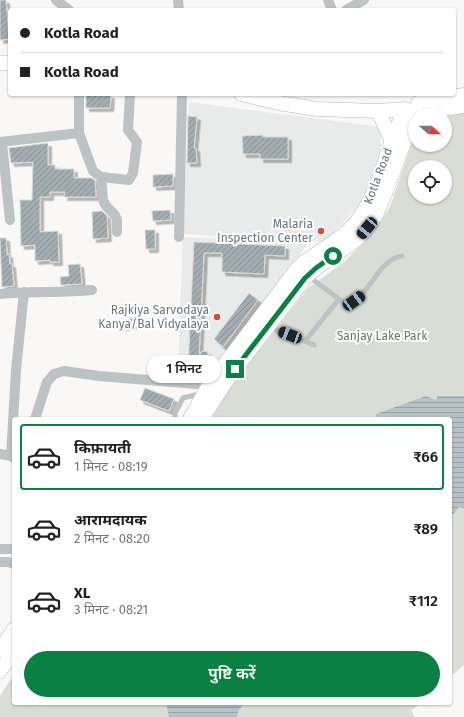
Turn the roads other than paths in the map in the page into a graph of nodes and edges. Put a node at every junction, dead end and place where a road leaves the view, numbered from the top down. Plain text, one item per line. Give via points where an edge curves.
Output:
1 (56, 0) edge
2 (364, 0) edge
3 (67, 6) edge
4 (350, 8) edge
5 (464, 95) edge
6 (79, 96) edge
7 (130, 96) edge
8 (182, 96) edge
9 (249, 96) edge
10 (464, 106) edge
11 (413, 108) edge
12 (442, 108) edge
13 (378, 111) junction
14 (408, 111) edge
15 (408, 114) edge
16 (408, 118) edge
17 (79, 133) junction
18 (392, 141) junction
19 (1, 142) edge
20 (101, 177) junction
21 (10, 220) dead end
22 (117, 232) dead end
23 (179, 237) dead end
24 (402, 256) dead end
25 (308, 276) junction
26 (92, 290) dead end
27 (24, 292) junction
28 (0, 294) edge
29 (339, 299) junction
30 (268, 326) junction
31 (305, 341) junction
32 (314, 345) dead end
33 (206, 391) junction
34 (14, 417) edge
35 (36, 417) edge
36 (175, 417) edge
37 (191, 417) edge
38 (203, 417) edge
39 (0, 454) edge
40 (12, 457) edge
41 (0, 549) edge
42 (12, 549) edge
43 (0, 562) edge
44 (12, 563) edge
45 (12, 632) edge
46 (0, 650) edge
47 (12, 653) edge
48 (0, 671) edge

1 - 3 street
2 - 4 street
5 - 11 main road via 418,102
6 - 17 street
7 - 20 street via 128,130 137,142 132,176 129,180
8 - 23 street
9 - 13 main road via 317,109
10 - 12 main road
13 - 14 main road
13 - 18 main road
15 - 18 main road, Kotla Road
16 - 25 main road, Kotla Road via 382,202 372,221 354,242
17 - 19 street
17 - 20 street via 93,172
18 - 33 main road, Kotla Road via 363,213 346,233 296,270
19 - 21 street
20 - 22 street via 103,200 115,215
24 - 29 lane via 389,261 360,296 347,305
25 - 29 lane
25 - 30 main road, Kotla Road
26 - 27 street
27 - 28 street
27 - 34 street
29 - 31 lane
30 - 31 lane
30 - 38 main road, Kotla Road
31 - 32 lane
33 - 35 street via 64,371 54,374 47,382
33 - 36 lane via 183,398
33 - 37 main road, Kotla Road
39 - 40 street
41 - 42 street
43 - 44 street
45 - 46 main road
47 - 48 main road

